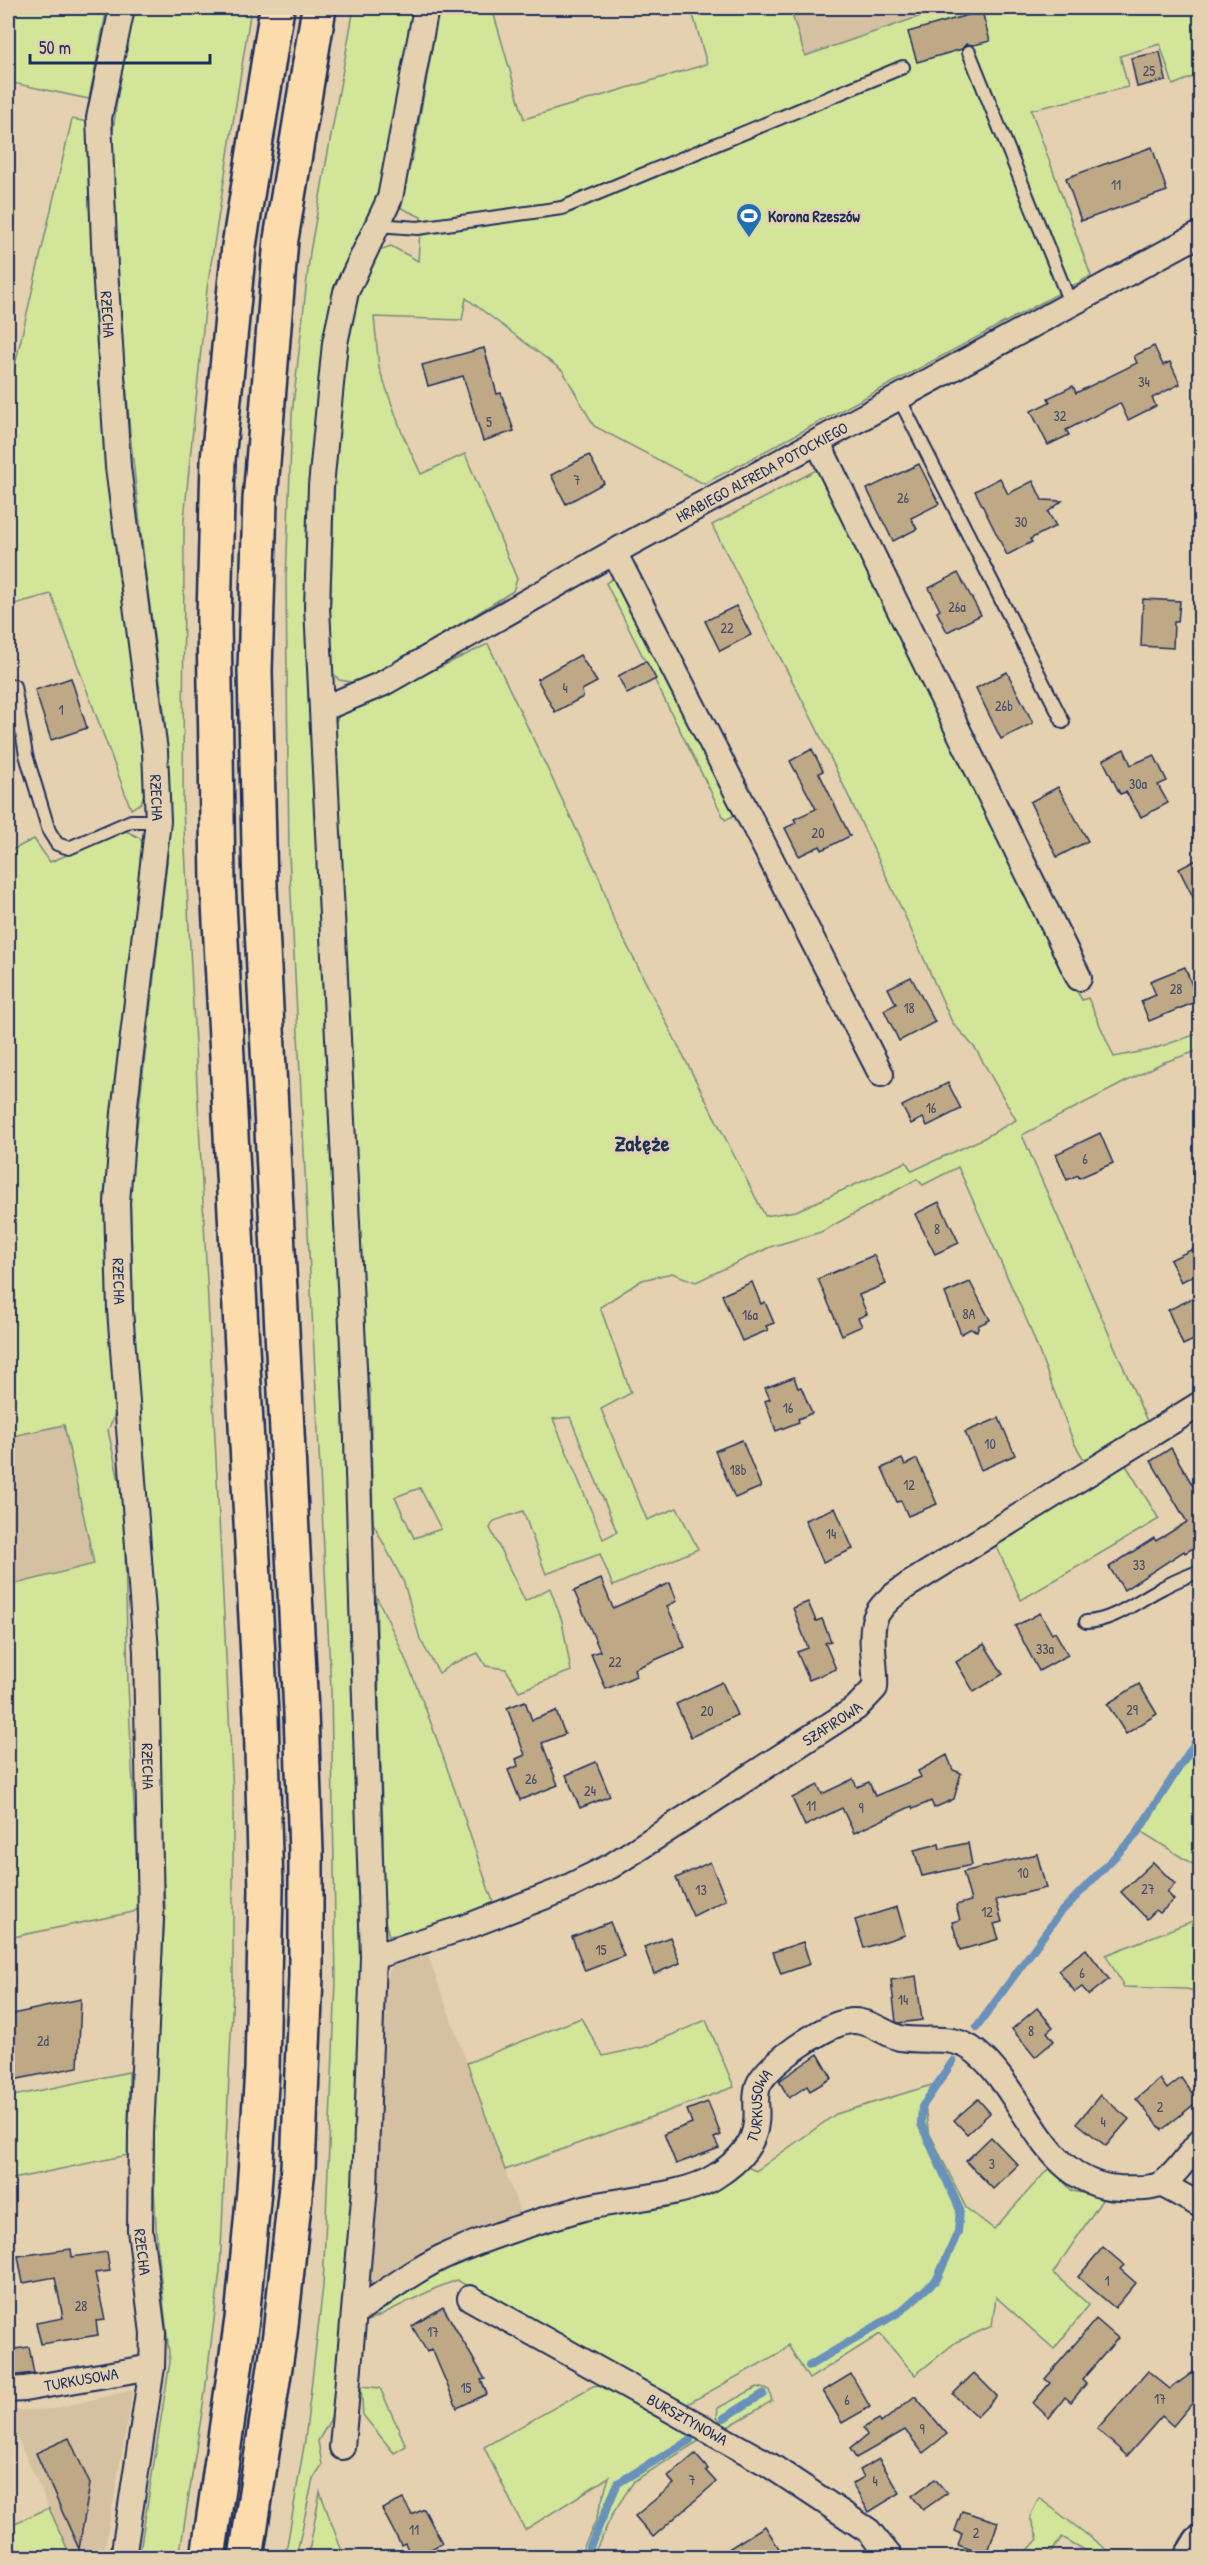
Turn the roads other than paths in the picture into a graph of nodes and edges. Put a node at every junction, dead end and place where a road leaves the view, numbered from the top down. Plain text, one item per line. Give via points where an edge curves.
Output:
1 (122, 8) edge
2 (278, 8) edge
3 (319, 8) edge
4 (426, 8) edge
5 (969, 52) dead end
6 (903, 67) dead end
7 (377, 225) junction
8 (1200, 234) edge
9 (1071, 305) junction
10 (899, 398) junction
11 (818, 443) junction
12 (614, 552) junction
13 (14, 686) dead end
14 (322, 708) junction
15 (1063, 722) dead end
16 (158, 821) junction
17 (1079, 978) dead end
18 (881, 1074) dead end
19 (1200, 1404) edge
20 (1200, 1571) edge
21 (1086, 1622) dead end
22 (373, 1957) junction
23 (1200, 2141) edge
24 (1161, 2184) junction
25 (1200, 2205) edge
26 (470, 2298) dead end
27 (355, 2312) junction
28 (152, 2367) junction
29 (8, 2390) edge
30 (342, 2447) dead end
31 (1200, 2543) edge
32 (123, 2558) edge
33 (208, 2558) edge
34 (246, 2558) edge
35 (891, 2558) edge
36 (1191, 2558) edge

1 - 16 street, RZECHA via 99,118 105,267 118,466 155,752
2 - 33 main road via 239,246 218,460 214,619 218,883 261,1714 266,1888 262,2070 254,2190 242,2319
3 - 34 main road via 281,239 258,557 255,671 260,888 301,1713 306,1976 298,2168 280,2334
4 - 7 street via 390,198
5 - 9 lane
6 - 7 lane via 562,208 418,228
7 - 14 street via 346,292 335,343 321,486 317,607
8 - 9 street, HRABIEGO ALFREDA POTOCKIEGO
9 - 10 street, HRABIEGO ALFREDA POTOCKIEGO
10 - 11 street, HRABIEGO ALFREDA POTOCKIEGO
10 - 15 lane
11 - 12 street, HRABIEGO ALFREDA POTOCKIEGO
11 - 17 street
12 - 14 street, HRABIEGO ALFREDA POTOCKIEGO via 382,684
12 - 18 street
13 - 16 lane via 26,755 49,831 57,844 69,848 131,821
14 - 22 street via 356,1397
16 - 28 street, RZECHA via 117,1203 120,1311 146,1651 151,1918 140,2230 153,2333
19 - 22 street, SZAFIROWA via 887,1601 873,1626 875,1688 856,1708 611,1866 562,1890 466,1927
20 - 21 lane via 1097,1622
22 - 27 street via 365,2187
23 - 24 street
24 - 25 street
24 - 27 street, TURKUSOWA via 1116,2188 1096,2185 1079,2176 1046,2145 993,2067 958,2041 898,2037 864,2022 847,2021 813,2037 768,2072 758,2086 756,2126 748,2147 714,2178 689,2187 588,2207 446,2254
26 - 35 street, BURSZTYNOWA via 768,2464 869,2531
27 - 30 street
28 - 29 street, TURKUSOWA
28 - 32 street, RZECHA
31 - 36 street

